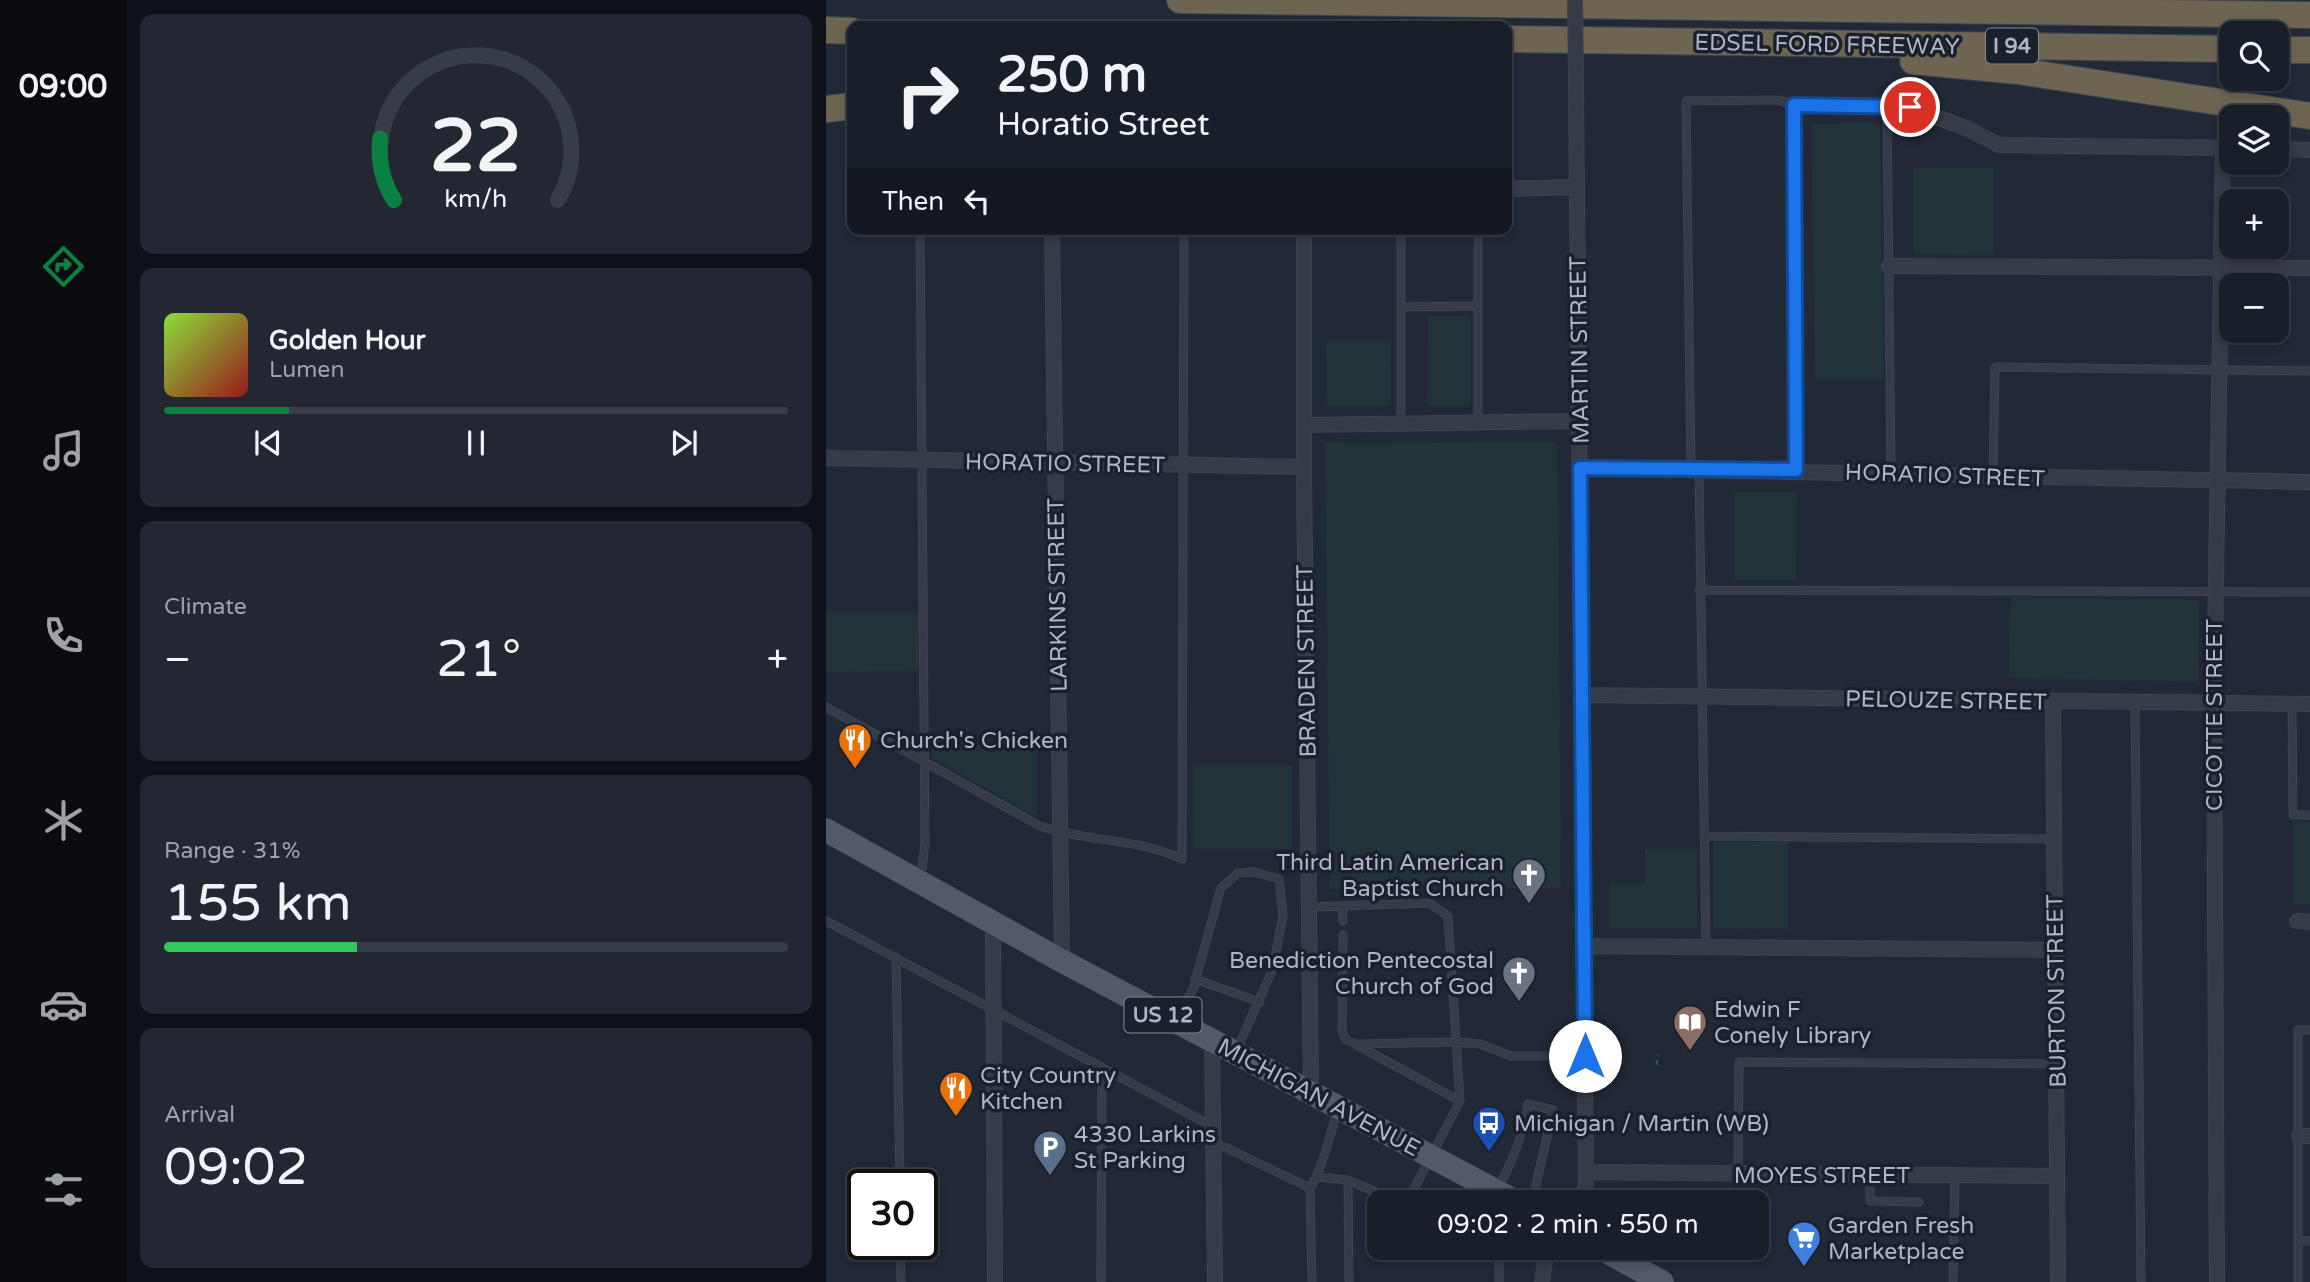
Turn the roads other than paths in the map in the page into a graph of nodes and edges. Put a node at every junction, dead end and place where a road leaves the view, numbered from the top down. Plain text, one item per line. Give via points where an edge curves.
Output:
1 (1180, 0) edge
2 (1575, 0) edge
3 (2026, 0) edge
4 (1537, 2) edge
5 (1968, 10) junction
6 (2310, 15) edge
7 (826, 30) edge
8 (847, 31) edge
9 (1512, 39) edge
10 (1793, 43) junction
11 (2219, 49) edge
12 (2289, 50) edge
13 (2310, 50) edge
14 (1887, 104) junction
15 (1794, 105) junction
16 (847, 106) edge
17 (826, 108) edge
18 (2310, 116) edge
19 (2219, 148) edge
20 (2289, 149) edge
21 (2310, 150) edge
22 (2226, 175) edge
23 (1577, 187) junction
24 (1512, 188) edge
25 (920, 235) edge
26 (1052, 235) edge
27 (1184, 235) edge
28 (1304, 235) edge
29 (1401, 235) edge
30 (1478, 235) edge
31 (1889, 266) junction
32 (2221, 267) junction
33 (2310, 268) edge
34 (1478, 306) junction
35 (1401, 307) junction
36 (2220, 370) junction
37 (2310, 371) edge
38 (1580, 421) junction
39 (1401, 424) junction
40 (1478, 424) junction
41 (1305, 425) junction
42 (826, 458) edge
43 (923, 461) junction
44 (1056, 462) junction
45 (1185, 464) junction
46 (1304, 467) junction
47 (1580, 468) junction
48 (1695, 469) junction
49 (1796, 470) junction
50 (1891, 474) junction
51 (1993, 477) junction
52 (2217, 481) junction
53 (2310, 482) edge
54 (1699, 590) junction
55 (2215, 591) junction
56 (2310, 592) edge
57 (1582, 695) junction
58 (1701, 697) junction
59 (2053, 701) junction
60 (2135, 702) junction
61 (2214, 703) junction
62 (2292, 704) junction
63 (2310, 704) edge
64 (826, 707) edge
65 (923, 761) junction
66 (2310, 815) edge
67 (826, 830) edge
68 (1061, 834) junction
69 (1704, 836) junction
70 (2054, 839) junction
71 (921, 882) junction
72 (1342, 906) junction
73 (1309, 907) junction
74 (1343, 920) dead end
75 (826, 921) edge
76 (993, 922) junction
77 (1343, 935) dead end
78 (1584, 946) junction
79 (1706, 947) junction
80 (2055, 950) junction
81 (896, 957) junction
82 (1062, 961) junction
83 (1195, 979) junction
84 (1260, 1002) junction
85 (993, 1010) junction
86 (1175, 1021) junction
87 (2310, 1030) edge
88 (1212, 1041) junction
89 (1457, 1042) junction
90 (1355, 1044) junction
91 (1235, 1053) junction
92 (1585, 1056) junction
93 (2056, 1064) junction
94 (1102, 1068) junction
95 (1311, 1093) junction
96 (1460, 1101) junction
97 (1340, 1108) junction
98 (1214, 1127) junction
99 (2304, 1136) edge
100 (1214, 1142) junction
101 (1431, 1156) junction
102 (900, 1169) edge
103 (1586, 1172) junction
104 (1738, 1175) junction
105 (1870, 1175) junction
106 (1955, 1175) junction
107 (2057, 1176) junction
108 (1317, 1177) junction
109 (1348, 1180) junction
110 (1310, 1188) junction
111 (1371, 1190) edge
112 (1414, 1190) edge
113 (1493, 1190) edge
114 (1496, 1190) edge
115 (1535, 1190) edge
116 (1585, 1190) edge
117 (1919, 1202) dead end
118 (2298, 1241) junction
119 (2310, 1241) edge
120 (900, 1260) edge
121 (1499, 1260) edge
122 (1544, 1260) edge
123 (1622, 1260) edge
124 (901, 1282) edge
125 (995, 1282) edge
126 (1101, 1282) edge
127 (1215, 1282) edge
128 (1312, 1282) edge
129 (1349, 1282) edge
130 (1499, 1282) edge
131 (1542, 1282) edge
132 (1662, 1282) edge
133 (1953, 1282) edge
134 (2058, 1282) edge
135 (2141, 1282) edge
136 (2217, 1282) edge
137 (2298, 1282) edge

1 - 4 highway, EDSEL FORD FREEWAY / I 94
2 - 23 street, MARTIN STREET, bridge
3 - 5 highway
4 - 5 highway, EDSEL FORD FREEWAY / I 94
5 - 6 highway, EDSEL FORD FREEWAY / I 94
7 - 8 highway
9 - 10 highway, EDSEL FORD FREEWAY / I 94
10 - 11 highway, EDSEL FORD FREEWAY / I 94
10 - 18 highway via 2018,71
12 - 13 highway
14 - 15 street
14 - 19 street via 1932,114 1999,145
14 - 31 lane
15 - 48 lane via 1779,100 1686,102
15 - 49 street
16 - 17 highway
20 - 21 street
22 - 32 street, CICOTTE STREET
23 - 24 street
23 - 38 street, MARTIN STREET
25 - 43 lane
26 - 44 street, LARKINS STREET
27 - 45 lane
28 - 41 street, BRADEN STREET
29 - 35 lane
30 - 34 lane
31 - 32 street
31 - 50 lane
32 - 33 street
32 - 36 street, CICOTTE STREET
34 - 35 lane
34 - 40 lane
35 - 39 lane
36 - 37 lane
36 - 51 lane via 1995,367
36 - 52 street, CICOTTE STREET
38 - 40 street
38 - 47 street, MARTIN STREET
39 - 40 street
39 - 41 street
41 - 46 street, BRADEN STREET
42 - 43 street, HORATIO STREET
43 - 44 street, HORATIO STREET
43 - 65 lane
44 - 45 street, HORATIO STREET
44 - 68 street, LARKINS STREET
45 - 46 street, HORATIO STREET
45 - 68 lane via 1182,859 1160,850
46 - 73 street, BRADEN STREET
47 - 48 street, HORATIO STREET
47 - 57 street, MARTIN STREET
48 - 49 street, HORATIO STREET
48 - 54 lane
49 - 50 street, HORATIO STREET
50 - 51 street, HORATIO STREET
51 - 52 street, HORATIO STREET
52 - 53 street, HORATIO STREET
52 - 55 street, CICOTTE STREET
54 - 55 lane
54 - 58 lane
55 - 56 lane
55 - 61 street, CICOTTE STREET
57 - 58 street, PELOUZE STREET
57 - 78 street, MARTIN STREET
58 - 59 street, PELOUZE STREET
58 - 69 lane
59 - 60 street, PELOUZE STREET
59 - 70 street, BURTON STREET
60 - 61 street, PELOUZE STREET
60 - 135 lane
61 - 62 street, PELOUZE STREET
61 - 136 street, CICOTTE STREET
62 - 63 street, PELOUZE STREET
62 - 66 lane via 2293,815
64 - 65 lane
65 - 68 lane via 1040,827
65 - 71 lane
67 - 71 main road, MICHIGAN AVENUE / US 12
68 - 82 street, LARKINS STREET
69 - 70 lane
69 - 79 lane
70 - 80 street, BURTON STREET
71 - 76 main road, MICHIGAN AVENUE / US 12
72 - 73 lane
72 - 74 lane
72 - 89 lane via 1429,903 1448,916
73 - 95 street, BRADEN STREET
75 - 81 lane
76 - 82 main road, MICHIGAN AVENUE / US 12
76 - 85 street
77 - 90 lane via 1342,1031 1346,1040
78 - 79 street
78 - 92 street, MARTIN STREET
79 - 80 street
80 - 93 street, BURTON STREET
81 - 85 lane
81 - 102 lane
82 - 86 main road, MICHIGAN AVENUE / US 12
83 - 84 lane
83 - 84 lane via 1220,888 1238,873 1279,879 1283,916 1272,971
83 - 86 lane
84 - 91 lane
85 - 94 lane
85 - 125 street
86 - 88 main road, MICHIGAN AVENUE / US 12
87 - 99 lane via 2298,1030
88 - 91 main road, MICHIGAN AVENUE / US 12
88 - 98 street
89 - 90 lane
89 - 92 lane via 1480,1044 1511,1056
89 - 96 lane
90 - 96 lane
91 - 95 main road, MICHIGAN AVENUE / US 12
92 - 103 street, MARTIN STREET
93 - 104 lane via 1739,1062
93 - 107 street, BURTON STREET
94 - 98 lane
94 - 126 lane
95 - 97 main road, MICHIGAN AVENUE / US 12
96 - 101 lane
97 - 101 main road, MICHIGAN AVENUE / US 12
97 - 108 lane
98 - 100 street
99 - 118 lane
100 - 110 lane
100 - 127 street
101 - 112 lane
101 - 113 main road, MICHIGAN AVENUE / US 12
103 - 104 street, MOYES STREET
103 - 116 street, MARTIN STREET
104 - 105 street, MOYES STREET
105 - 106 street, MOYES STREET
105 - 117 lane via 1870,1201
106 - 107 street, MOYES STREET
106 - 133 lane
107 - 134 street, BURTON STREET
108 - 109 lane
108 - 110 lane
109 - 111 lane
109 - 129 lane
110 - 128 lane
114 - 115 lane via 1513,1163 1528,1104 1553,1110
118 - 119 lane
118 - 137 lane
120 - 124 lane
121 - 130 lane
122 - 131 street
123 - 132 main road

